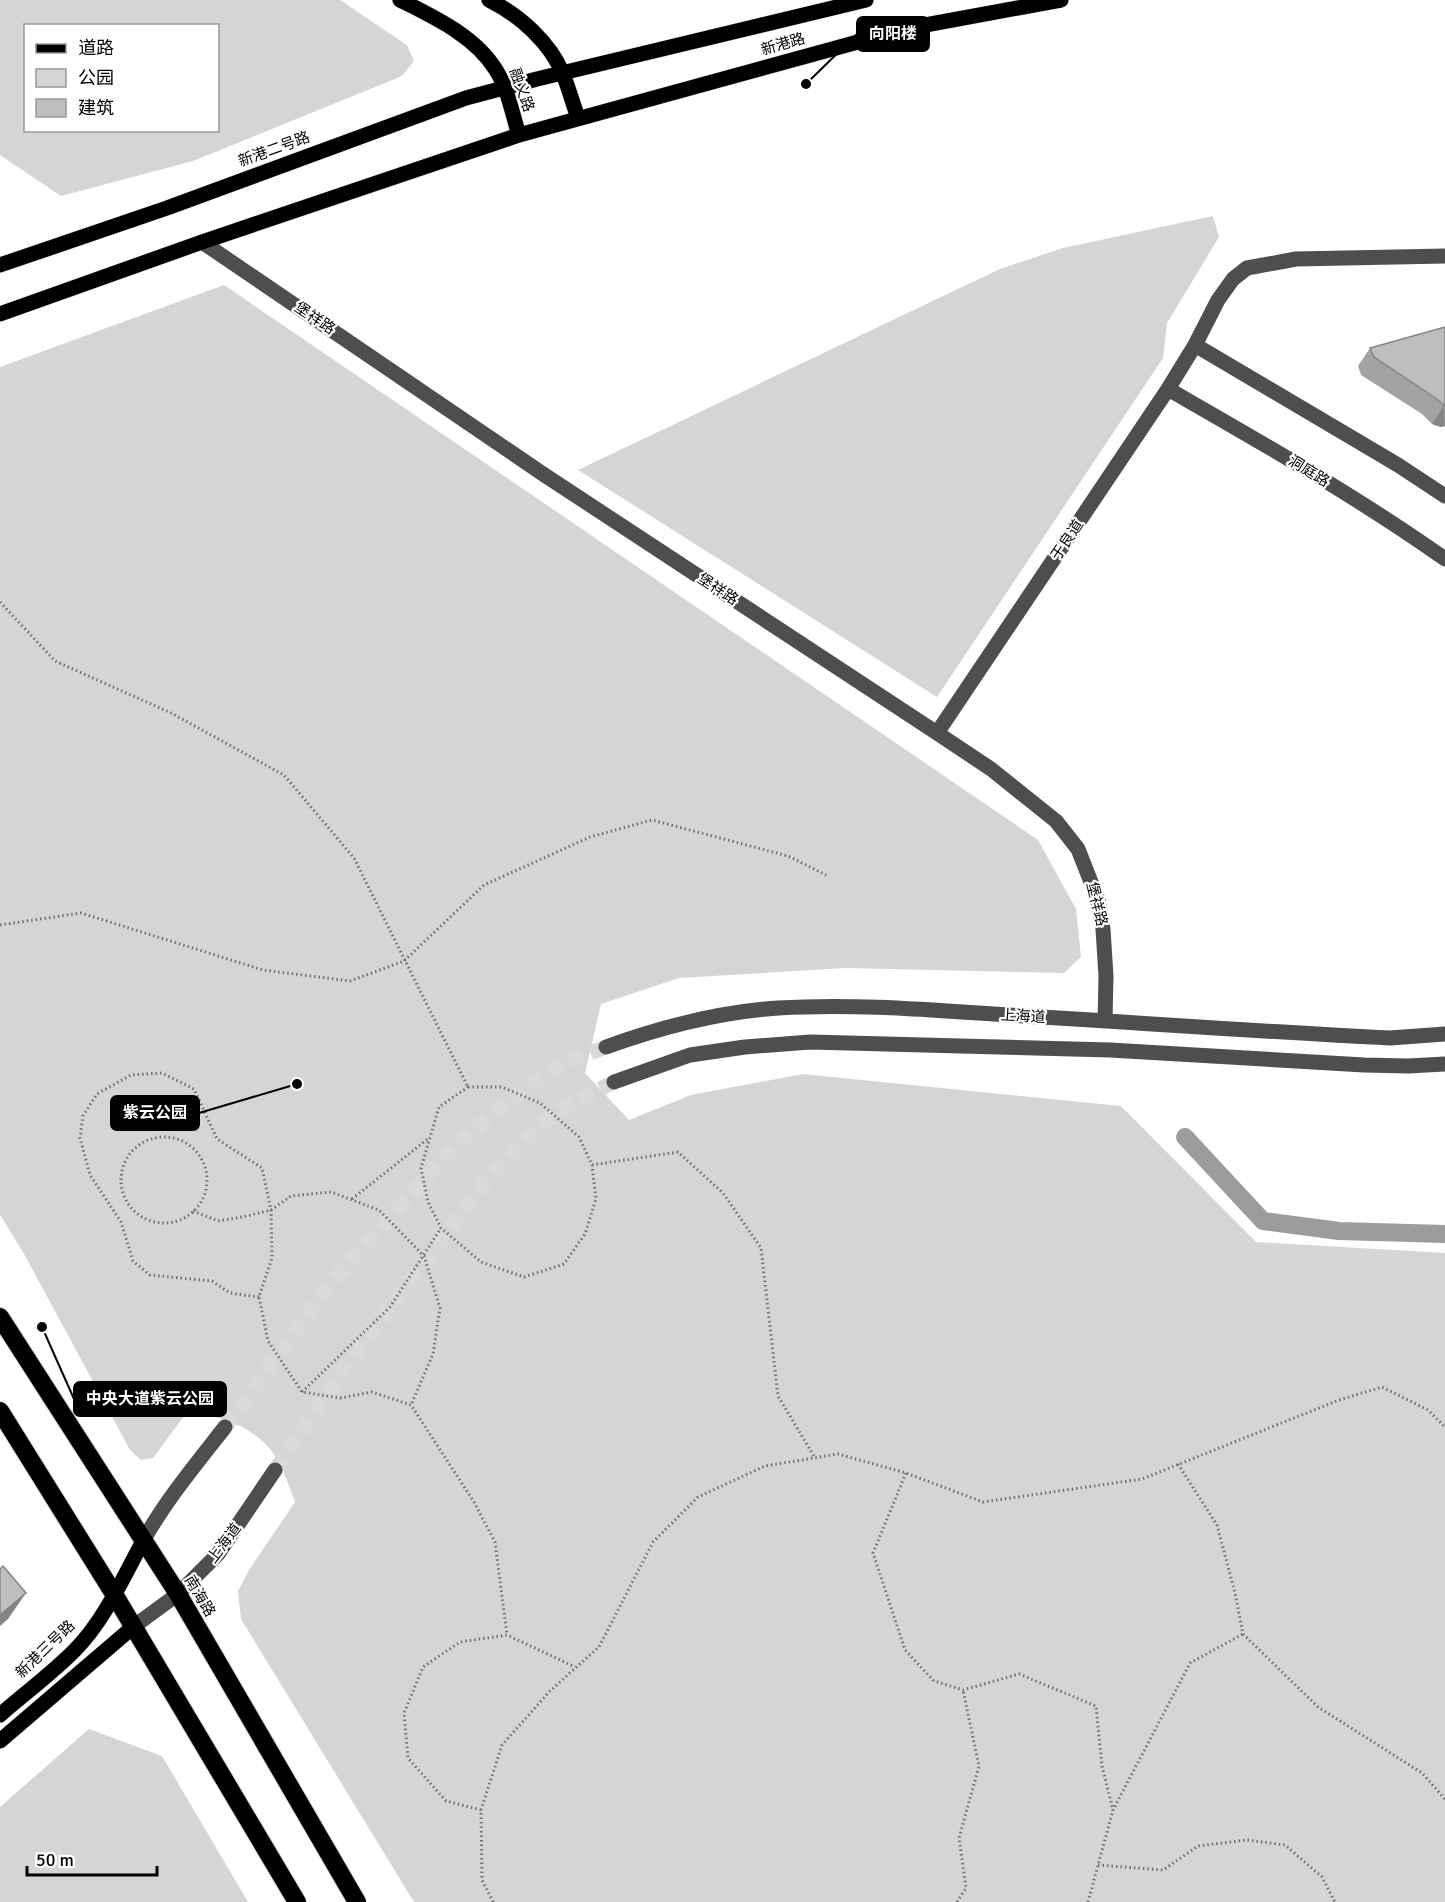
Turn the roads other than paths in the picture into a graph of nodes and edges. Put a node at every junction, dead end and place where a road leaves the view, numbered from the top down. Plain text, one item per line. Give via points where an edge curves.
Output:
1 (400, 0) edge
2 (489, 0) edge
3 (866, 0) edge
4 (1061, 0) edge
5 (562, 73) junction
6 (505, 87) junction
7 (578, 118) junction
8 (519, 135) junction
9 (202, 242) junction
10 (1445, 256) edge
11 (0, 265) edge
12 (0, 314) edge
13 (1195, 345) junction
14 (1168, 389) junction
15 (1445, 496) edge
16 (1445, 559) edge
17 (938, 733) junction
18 (1105, 1021) junction
19 (1445, 1034) edge
20 (606, 1047) tunnel mouth
21 (1445, 1064) edge
22 (614, 1082) tunnel mouth
23 (0, 1317) edge
24 (0, 1411) edge
25 (225, 1426) tunnel mouth
26 (275, 1470) tunnel mouth
27 (143, 1542) junction
28 (178, 1593) junction
29 (114, 1594) junction
30 (133, 1627) junction
31 (0, 1715) edge
32 (0, 1742) edge
33 (297, 1902) edge
34 (357, 1902) edge

1 - 6 main road, 融义路 via 470,41 497,70
2 - 5 main road via 517,18 544,44
3 - 5 main road, 新港路
4 - 7 main road, 新港路 via 909,28
5 - 6 main road, 新港二号路
5 - 7 main road
6 - 8 main road, 融义路
6 - 11 main road, 新港二号路 via 436,108
7 - 8 main road, 新港路
8 - 9 main road
9 - 12 main road
9 - 17 street, 堡祥路 via 543,474
10 - 13 street, 于良道 via 1296,259 1247,268 1218,300
13 - 14 street, 于良道
13 - 15 street
14 - 16 street, 洞庭路 via 1292,460
14 - 17 street, 于良道
17 - 18 street, 堡祥路 via 1056,821 1078,849 1098,900 1103,929
18 - 19 street, 上海道 via 1380,1037
18 - 20 street, 上海道 via 898,1009 777,1008 662,1028
21 - 22 street, 上海道 via 1364,1065 1110,1050 810,1042 690,1055
23 - 27 highway, 南海路
24 - 29 highway
25 - 27 street via 171,1496
26 - 28 street, 上海道 via 218,1554
27 - 28 highway, 南海路
27 - 29 main road, 新港三号路
28 - 30 street, 上海道
28 - 34 highway, 南海路
29 - 30 highway
29 - 31 main road, 新港三号路 via 74,1651
30 - 32 main road
30 - 33 highway

